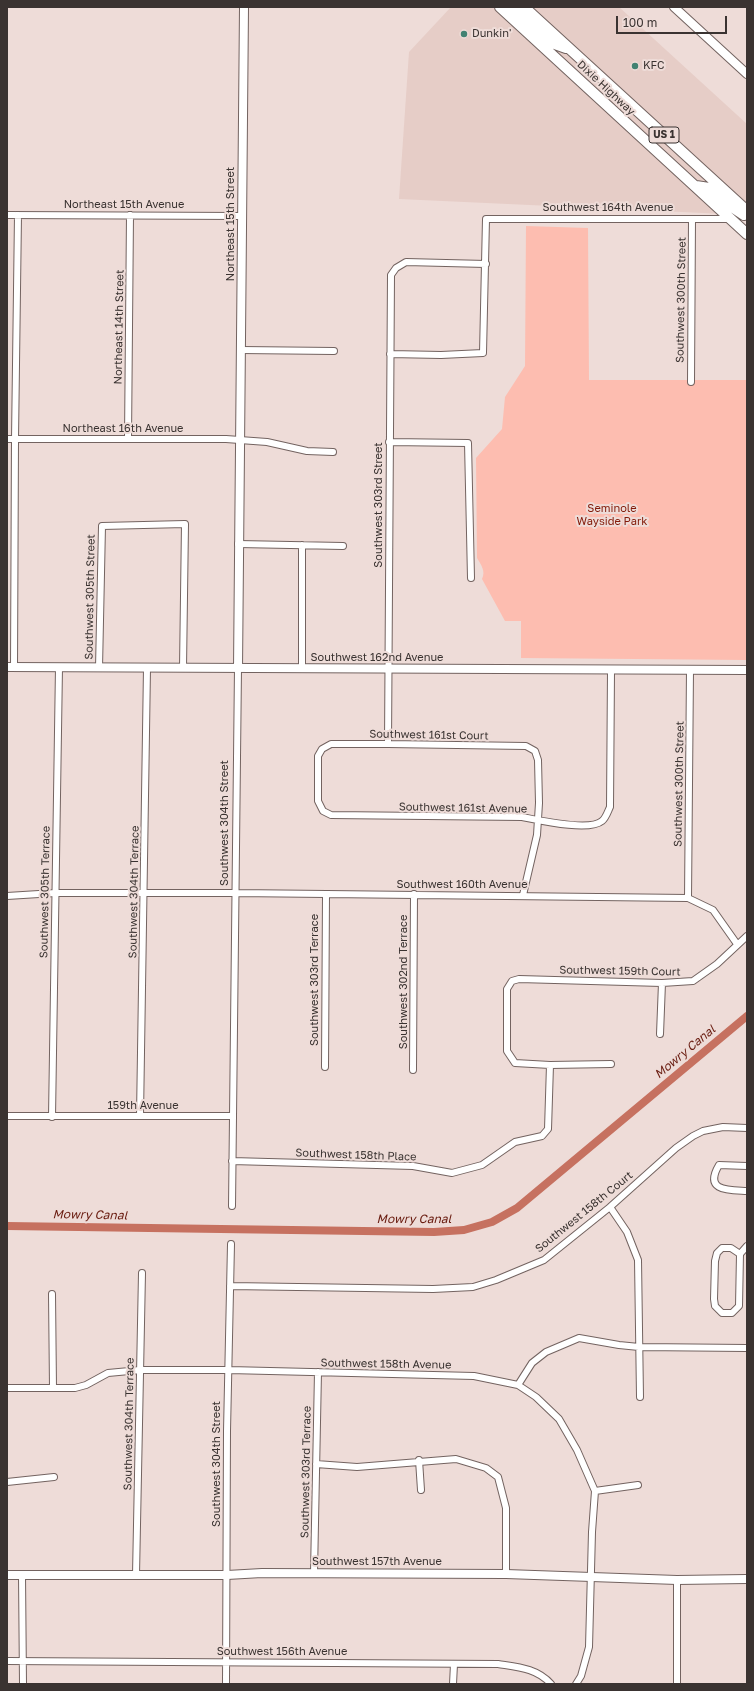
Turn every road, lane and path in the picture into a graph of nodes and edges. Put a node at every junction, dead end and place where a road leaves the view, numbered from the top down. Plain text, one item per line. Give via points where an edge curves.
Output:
1 (244, 7) edge
2 (500, 7) edge
3 (512, 7) edge
4 (524, 7) edge
5 (674, 7) edge
6 (571, 50) junction
7 (747, 74) edge
8 (696, 186) junction
9 (747, 211) edge
10 (7, 215) edge
11 (18, 215) junction
12 (130, 215) junction
13 (242, 216) junction
14 (747, 216) edge
15 (692, 219) junction
16 (730, 219) junction
17 (747, 223) edge
18 (747, 234) edge
19 (486, 264) junction
20 (241, 350) junction
21 (334, 351) dead end
22 (390, 354) junction
23 (691, 382) dead end
24 (7, 439) edge
25 (15, 439) junction
26 (128, 439) junction
27 (240, 440) junction
28 (389, 442) junction
29 (334, 452) dead end
30 (238, 544) junction
31 (302, 546) junction
32 (343, 546) dead end
33 (471, 578) dead end
34 (10, 667) edge
35 (59, 668) junction
36 (99, 668) junction
37 (147, 668) junction
38 (183, 668) junction
39 (238, 668) junction
40 (302, 668) junction
41 (389, 668) junction
42 (690, 670) junction
43 (747, 670) edge
44 (611, 671) junction
45 (388, 744) junction
46 (323, 811) joint
47 (538, 820) junction
48 (55, 893) junction
49 (236, 893) junction
50 (145, 894) junction
51 (326, 894) junction
52 (414, 894) junction
53 (523, 895) junction
54 (7, 896) edge
55 (688, 898) junction
56 (747, 936) edge
57 (737, 944) junction
58 (662, 983) junction
59 (660, 1034) dead end
60 (610, 1064) dead end
61 (550, 1065) junction
62 (325, 1067) dead end
63 (413, 1070) dead end
64 (7, 1116) edge
65 (52, 1116) junction
66 (140, 1116) junction
67 (233, 1116) junction
68 (747, 1128) edge
69 (232, 1161) junction
70 (747, 1166) edge
71 (747, 1191) edge
72 (232, 1206) dead end
73 (610, 1207) junction
74 (230, 1244) dead end
75 (747, 1246) edge
76 (740, 1254) junction
77 (142, 1273) dead end
78 (744, 1276) edge
79 (230, 1286) junction
80 (52, 1294) dead end
81 (639, 1347) junction
82 (747, 1348) edge
83 (140, 1370) junction
84 (229, 1370) junction
85 (318, 1372) junction
86 (518, 1386) junction
87 (7, 1388) edge
88 (53, 1388) junction
89 (640, 1397) dead end
90 (419, 1460) junction
91 (316, 1464) junction
92 (54, 1477) dead end
93 (7, 1482) edge
94 (638, 1485) dead end
95 (421, 1490) dead end
96 (595, 1491) junction
97 (314, 1573) junction
98 (227, 1574) junction
99 (506, 1574) junction
100 (7, 1575) edge
101 (22, 1575) junction
102 (136, 1575) junction
103 (591, 1576) junction
104 (747, 1579) edge
105 (677, 1580) junction
106 (7, 1661) edge
107 (23, 1661) junction
108 (226, 1662) junction
109 (454, 1664) junction
110 (23, 1684) edge
111 (226, 1684) edge
112 (453, 1684) edge
113 (551, 1684) edge
114 (576, 1684) edge
115 (677, 1684) edge

1 - 13 street, Northeast 15th Street
2 - 8 highway, Dixie Highway / US 1
3 - 6 highway via 552,43
4 - 6 highway, Dixie Highway / US 1
5 - 7 street
6 - 9 highway, Dixie Highway / US 1
8 - 14 highway via 709,188
8 - 16 highway, US 1
10 - 11 street, Northeast 15th Avenue
11 - 12 street, Northeast 15th Avenue
11 - 25 street
12 - 13 street, Northeast 15th Avenue
12 - 26 street, Northeast 14th Street
13 - 20 street, Northeast 15th Street
15 - 16 street, Southwest 164th Avenue
15 - 19 street, Southwest 164th Avenue via 486,219
15 - 23 street, Southwest 300th Street
16 - 17 highway
16 - 18 highway, US 1
19 - 22 street, Southwest 303rd Street via 406,262 396,268 391,276
19 - 22 street via 483,353
20 - 21 street
20 - 27 street, Northeast 15th Street
22 - 28 street, Southwest 303rd Street
24 - 25 street, Northeast 16th Avenue
25 - 26 street, Northeast 16th Avenue
25 - 34 street
26 - 27 street, Northeast 16th Avenue
27 - 29 street, Northeast 16th Avenue via 267,442 312,452
27 - 30 street, Southwest 304th Street
28 - 33 street via 468,442
28 - 41 street, Southwest 303rd Street
30 - 31 street
30 - 39 street, Southwest 304th Street
31 - 32 street
31 - 40 street
34 - 35 street, Southwest 162nd Avenue
35 - 36 street, Southwest 162nd Avenue
35 - 48 street, Southwest 305th Terrace
36 - 37 street, Southwest 162nd Avenue
36 - 38 street, Southwest 305th Street via 102,526 185,524
37 - 38 street, Southwest 162nd Avenue
37 - 50 street, Southwest 304th Terrace
38 - 39 street, Southwest 162nd Avenue
39 - 40 street, Southwest 162nd Avenue
39 - 49 street, Southwest 304th Street
40 - 41 street, Southwest 162nd Avenue
41 - 44 street, Southwest 162nd Avenue
41 - 45 street, Southwest 303rd Street
42 - 43 street, Southwest 162nd Avenue
42 - 44 street, Southwest 162nd Avenue
42 - 55 street, Southwest 300th Street
44 - 47 street, Southwest 161st Avenue via 610,807 603,820 594,824 561,825
45 - 46 street, Southwest 161st Court via 331,744 322,748 318,756 318,801
45 - 47 street, Southwest 161st Court via 526,746 534,751 538,760
46 - 47 street, Southwest 161st Avenue via 331,815 522,817
47 - 53 street via 538,835
48 - 50 street, Southwest 160th Avenue
48 - 54 street
48 - 65 street, Southwest 305th Terrace
49 - 50 street, Southwest 160th Avenue
49 - 51 street, Southwest 160th Avenue
49 - 67 street, Southwest 304th Street
50 - 66 street, Southwest 304th Terrace
51 - 52 street, Southwest 160th Avenue
51 - 62 street, Southwest 303rd Terrace
52 - 53 street, Southwest 160th Avenue
52 - 63 street, Southwest 302nd Terrace
53 - 55 street, Southwest 160th Avenue
55 - 57 street via 713,910
56 - 57 street, Southwest 159th Court
57 - 58 street, Southwest 159th Court via 717,964 693,981
58 - 59 street
58 - 61 street, Southwest 159th Court via 519,979 512,981 507,989 507,1051 514,1063
60 - 61 street
61 - 69 street, Southwest 158th Place via 548,1129 542,1136 515,1142 482,1165 452,1173 413,1166
64 - 65 street, 159th Avenue
65 - 66 street, 159th Avenue
66 - 67 street, 159th Avenue
67 - 69 street, Southwest 304th Street
68 - 73 street, Southwest 158th Court via 724,1127 703,1131 693,1136
69 - 72 street, Southwest 304th Street
70 - 71 street via 719,1165 715,1172 717,1185 723,1190
73 - 79 street, Southwest 158th Court via 544,1260 473,1287 433,1289
73 - 81 street via 627,1232 638,1260
74 - 79 street, Southwest 304th Street
75 - 76 street
76 - 78 street
76 - 78 street via 731,1248 722,1248 717,1253 714,1299 715,1306 722,1313 732,1313 739,1306
77 - 83 street, Southwest 304th Terrace
79 - 84 street, Southwest 304th Street
80 - 88 street
81 - 82 street
81 - 86 street via 579,1338 546,1352 532,1363
81 - 89 street
83 - 84 street, Southwest 158th Avenue
83 - 88 street, Southwest 158th Avenue via 108,1373 75,1388
83 - 102 street, Southwest 304th Terrace
84 - 85 street, Southwest 158th Avenue
84 - 98 street, Southwest 304th Street
85 - 86 street, Southwest 158th Avenue via 474,1376
85 - 91 street, Southwest 303rd Terrace
86 - 96 street, Southwest 158th Avenue via 536,1397 559,1419 577,1450
87 - 88 street, Southwest 158th Avenue
90 - 91 street via 356,1467
90 - 95 street
90 - 99 street via 456,1459 486,1468 498,1477 506,1508
91 - 97 street, Southwest 303rd Terrace
92 - 93 street
94 - 96 street
96 - 103 street
97 - 98 street, Southwest 157th Avenue
97 - 99 street, Southwest 157th Avenue
98 - 102 street, Southwest 157th Avenue
98 - 108 street, Southwest 304th Street
99 - 103 street, Southwest 157th Avenue
100 - 101 street, Southwest 157th Avenue
101 - 102 street, Southwest 157th Avenue
101 - 107 street
103 - 105 street, Southwest 157th Avenue
103 - 114 street via 589,1647 581,1676
104 - 105 street, Southwest 157th Avenue
105 - 115 street
106 - 107 street, Southwest 156th Avenue
107 - 108 street, Southwest 156th Avenue
107 - 110 street
108 - 109 street, Southwest 156th Avenue
108 - 111 street, Southwest 304th Street
109 - 112 street
109 - 113 street, Southwest 156th Avenue via 498,1664 528,1669 547,1679

